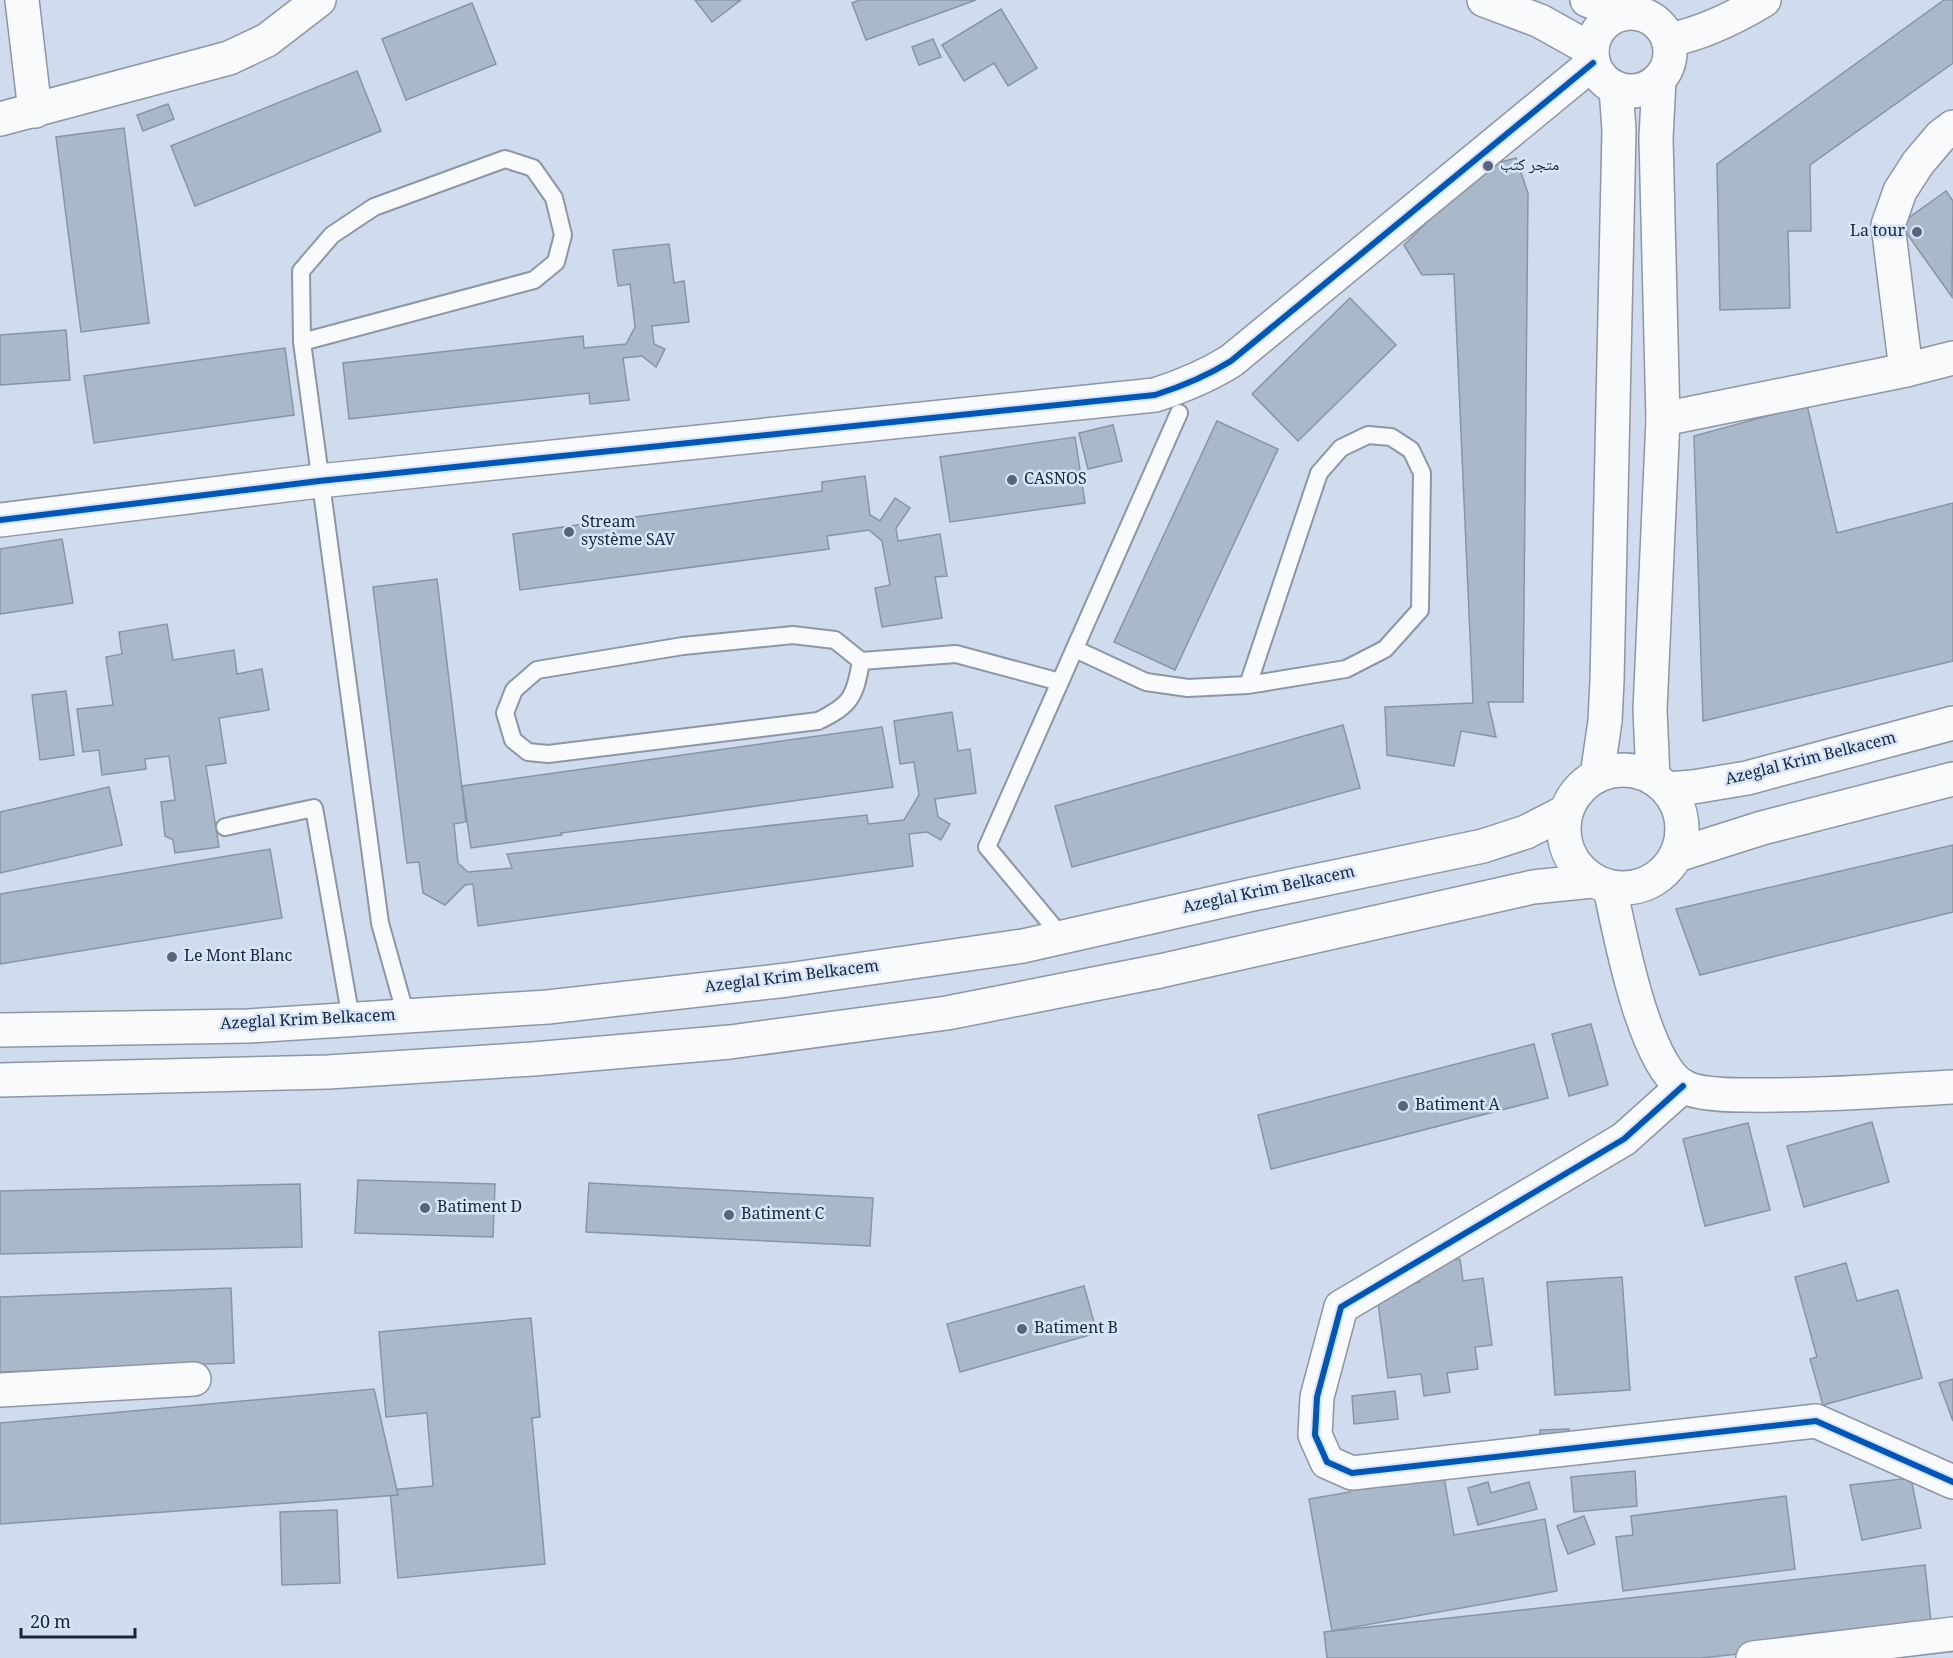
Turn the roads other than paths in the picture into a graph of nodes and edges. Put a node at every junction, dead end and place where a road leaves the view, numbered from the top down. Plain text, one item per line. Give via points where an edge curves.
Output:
1 (22, 0) edge
2 (319, 0) edge
3 (1484, 0) edge
4 (1587, 0) edge
5 (1764, 0) edge
6 (1622, 14) junction
7 (1668, 40) junction
8 (1592, 56) junction
9 (1659, 79) junction
10 (1616, 88) junction
11 (35, 111) junction
12 (0, 119) edge
13 (1953, 127) edge
14 (302, 342) junction
15 (1953, 358) edge
16 (1906, 370) junction
17 (1179, 413) dead end
18 (1663, 419) junction
19 (319, 481) junction
20 (0, 520) edge
21 (1075, 649) junction
22 (861, 661) junction
23 (1060, 682) junction
24 (1248, 685) junction
25 (1953, 723) edge
26 (1597, 776) junction
27 (1953, 779) edge
28 (1660, 783) junction
29 (1565, 812) junction
30 (225, 827) dead end
31 (1677, 855) junction
32 (1601, 884) junction
33 (1062, 937) junction
34 (406, 1016) junction
35 (351, 1019) junction
36 (0, 1030) edge
37 (0, 1080) edge
38 (1683, 1086) junction
39 (1953, 1087) edge
40 (194, 1379) dead end
41 (0, 1390) edge
42 (1953, 1482) edge
43 (1953, 1634) edge
44 (1753, 1658) edge

1 - 11 street
2 - 11 street via 267,40 229,57
3 - 8 street via 1540,21
4 - 6 street
5 - 7 street via 1724,22
6 - 7 street via 1645,16 1655,22
6 - 8 street via 1601,27 1594,38
7 - 9 street via 1669,61
8 - 10 street via 1598,74
8 - 19 street via 1231,361 1182,387 1155,395
9 - 10 street via 1639,90
9 - 18 street via 1656,138
10 - 26 street via 1607,681
11 - 12 street
13 - 16 street via 1941,136 1900,191 1888,225
14 - 14 lane via 534,280 556,262 563,235 554,198 533,168 505,159 374,207 332,235 301,271
14 - 19 lane
15 - 16 street
16 - 18 street
17 - 21 lane
18 - 28 street via 1650,710
19 - 20 street
19 - 34 lane via 380,923
21 - 23 lane
21 - 24 lane via 1146,682 1188,688
22 - 22 lane via 835,640 793,635 683,646 537,670 514,690 505,713 513,740 528,752 549,754 818,722 840,710 857,688
22 - 23 lane via 956,654
23 - 33 lane via 987,847
24 - 24 lane via 1346,669 1385,649 1420,610 1422,473 1411,450 1391,436 1368,435 1341,448 1319,473
25 - 28 street, Azeglal Krim Belkacem via 1747,778 1693,787
26 - 28 street via 1618,770 1636,771
26 - 29 street via 1573,796
27 - 31 street via 1762,828
28 - 31 street via 1677,804 1682,821
29 - 32 street via 1563,832 1567,851 1576,868
29 - 33 street, Azeglal Krim Belkacem via 1526,832 1484,846
30 - 35 lane via 314,808
31 - 32 street via 1665,872 1649,883 1630,889
32 - 37 street via 1533,887 1160,971 947,1013 729,1042 328,1072
32 - 38 street via 1619,932 1644,1026 1664,1068
33 - 34 street, Azeglal Krim Belkacem via 787,980 548,1007
34 - 35 street, Azeglal Krim Belkacem
35 - 36 street, Azeglal Krim Belkacem via 248,1026
38 - 39 street via 1715,1094 1787,1096
38 - 42 street via 1624,1139 1341,1307 1317,1397 1315,1435 1327,1462 1352,1473 1816,1421
40 - 41 street
43 - 44 street

